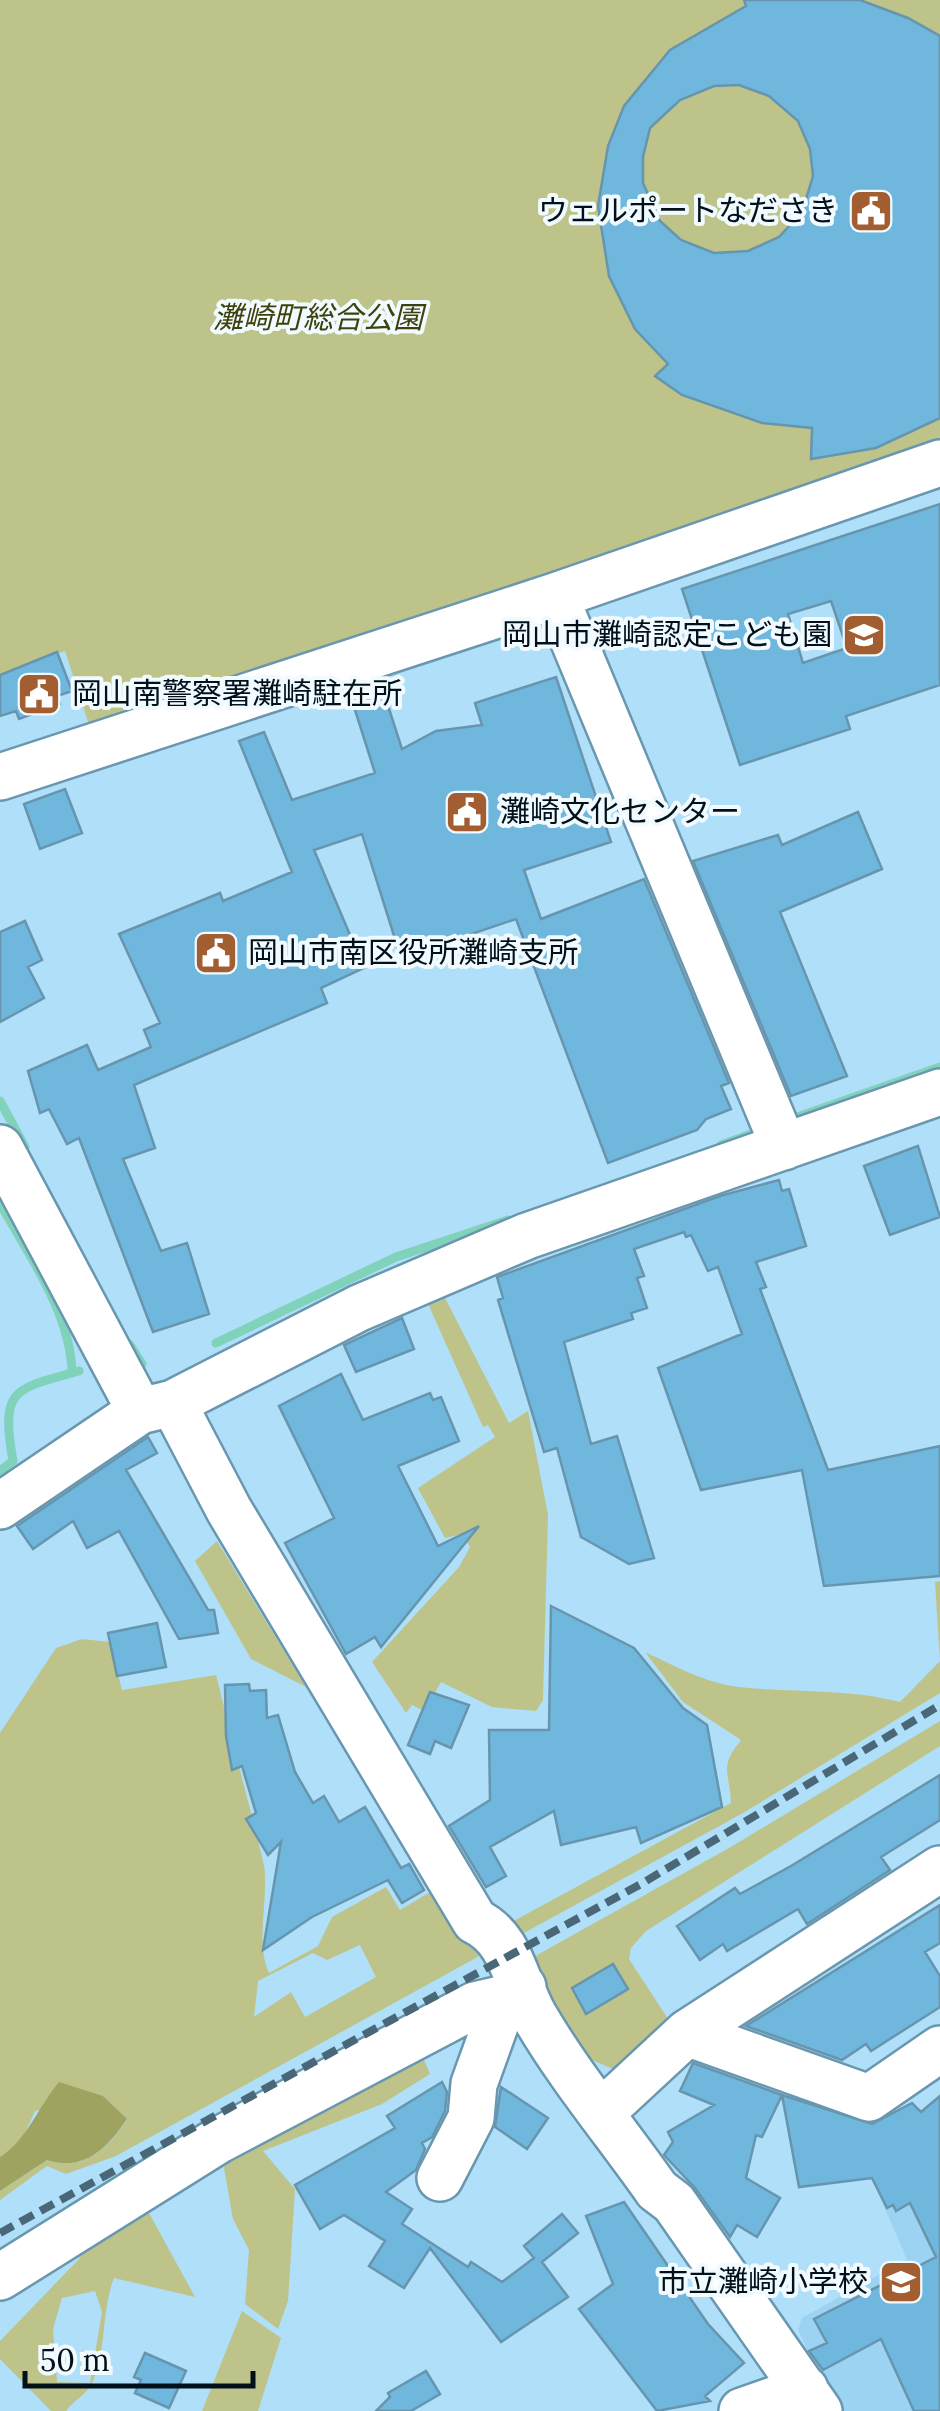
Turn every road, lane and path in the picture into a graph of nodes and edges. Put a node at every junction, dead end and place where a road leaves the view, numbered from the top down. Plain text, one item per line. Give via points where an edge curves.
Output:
1 (940, 464) edge
2 (555, 596) junction
3 (0, 777) edge
4 (940, 1092) edge
5 (778, 1132) junction
6 (0, 1148) edge
7 (157, 1407) junction
8 (0, 1506) edge
9 (940, 1870) edge
10 (514, 1992) junction
11 (686, 2033) junction
12 (940, 2050) edge
13 (602, 2112) junction
14 (440, 2178) dead end
15 (0, 2277) edge
16 (812, 2400) edge
17 (742, 2411) edge

1 - 2 street
2 - 3 street
2 - 5 street
4 - 5 street
5 - 7 street via 359,1308
6 - 7 street
7 - 8 street
7 - 10 street via 229,1510 474,1921 492,1929
9 - 11 street
10 - 13 street
10 - 14 street via 474,2084 471,2118
10 - 15 street via 475,2005 235,2131
11 - 12 street via 869,2098
11 - 13 street
13 - 16 street
16 - 17 street

